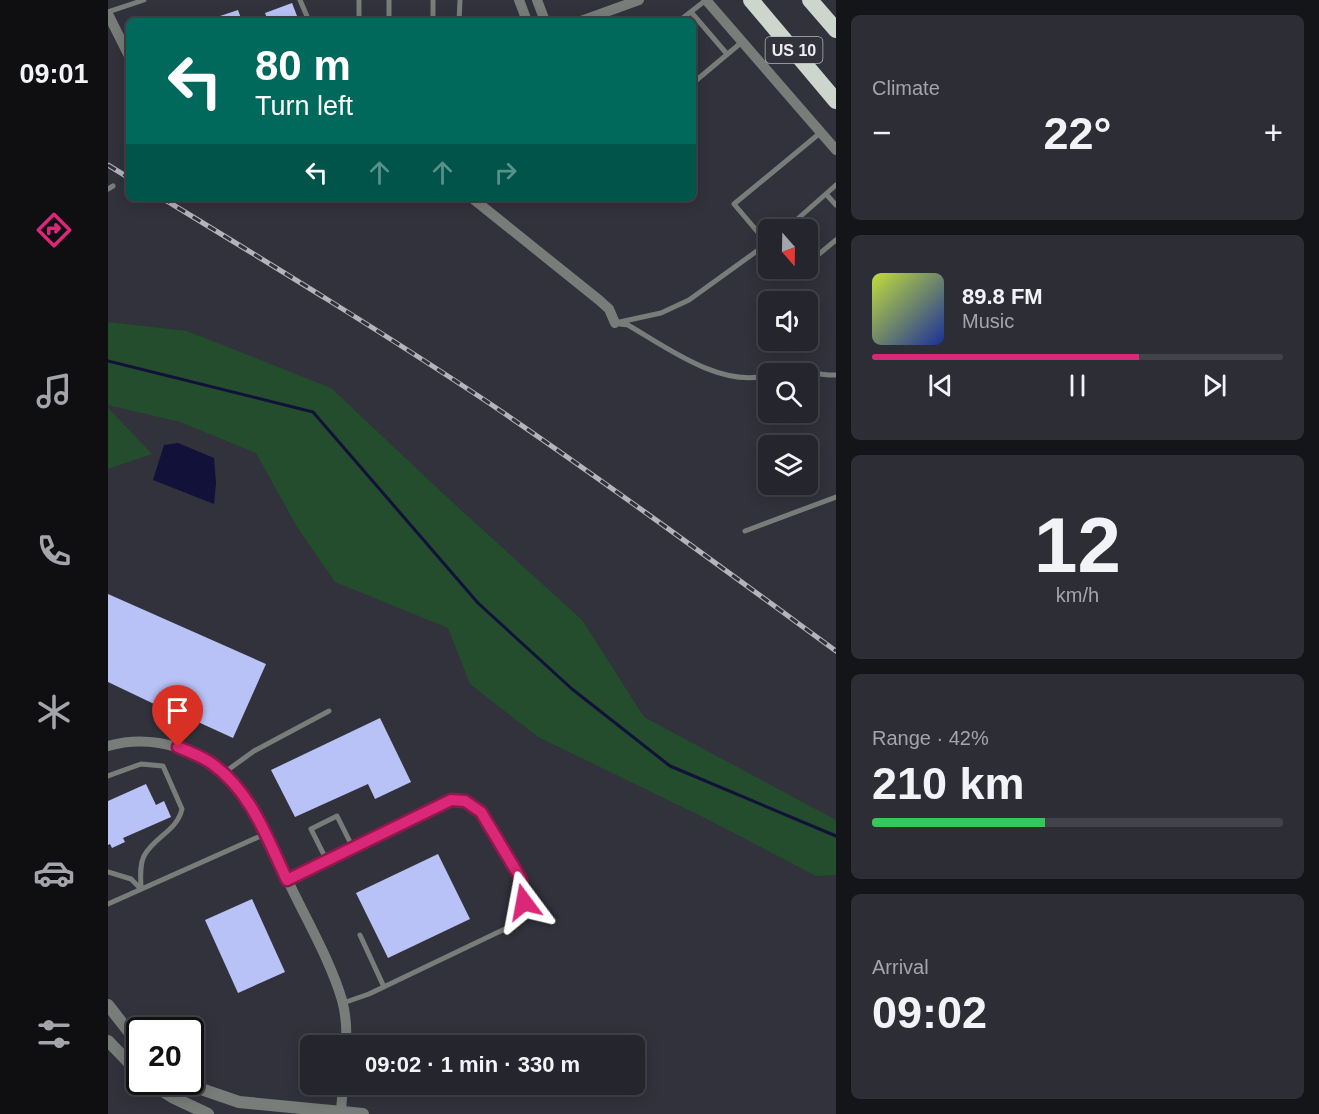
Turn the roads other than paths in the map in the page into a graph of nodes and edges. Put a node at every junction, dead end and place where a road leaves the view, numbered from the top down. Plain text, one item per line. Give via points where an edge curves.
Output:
1 (144, 0) edge
2 (300, 0) edge
3 (359, 0) edge
4 (389, 0) edge
5 (433, 0) edge
6 (460, 0) edge
7 (519, 0) edge
8 (537, 0) edge
9 (639, 0) edge
10 (706, 0) edge
11 (751, 0) edge
12 (810, 0) edge
13 (691, 12) junction
14 (108, 13) edge
15 (603, 17) edge
16 (308, 18) edge
17 (359, 18) edge
18 (389, 18) edge
19 (433, 18) edge
20 (459, 18) edge
21 (526, 18) edge
22 (544, 18) edge
23 (683, 18) edge
24 (836, 30) edge
25 (742, 42) junction
26 (126, 50) edge
27 (728, 54) junction
28 (696, 81) edge
29 (836, 101) edge
30 (821, 132) junction
31 (836, 150) edge
32 (836, 185) edge
33 (826, 194) junction
34 (476, 201) edge
35 (836, 205) edge
36 (798, 219) edge
37 (758, 232) edge
38 (836, 240) edge
39 (758, 250) edge
40 (818, 255) edge
41 (615, 323) junction
42 (818, 375) edge
43 (836, 375) edge
44 (758, 378) edge
45 (836, 497) edge
46 (745, 531) dead end
47 (329, 711) dead end
48 (108, 746) edge
49 (224, 773) junction
50 (108, 776) edge
51 (265, 834) junction
52 (353, 848) junction
53 (327, 861) junction
54 (108, 872) edge
55 (287, 880) junction
56 (141, 889) junction
57 (108, 904) edge
58 (360, 935) dead end
59 (384, 987) junction
60 (343, 1003) junction
61 (109, 1007) edge
62 (126, 1028) edge
63 (345, 1035) edge
64 (108, 1041) edge
65 (126, 1060) edge
66 (204, 1090) edge
67 (169, 1095) edge
68 (342, 1095) edge
69 (341, 1111) junction
70 (208, 1114) edge
71 (363, 1114) edge

1 - 14 lane
2 - 16 lane
3 - 17 lane
4 - 18 lane
5 - 19 lane
6 - 20 lane
7 - 21 street
8 - 22 street
9 - 15 street
10 - 13 lane
10 - 25 street
11 - 29 highway, US 10
12 - 24 highway, US 10
13 - 23 lane
13 - 27 lane
14 - 26 street
25 - 27 lane
25 - 30 street
27 - 28 lane
30 - 31 street
30 - 37 lane via 734,204
32 - 33 lane
33 - 35 lane
33 - 36 lane
34 - 41 street via 599,300 609,309
38 - 40 lane
39 - 41 lane via 689,300 661,313
41 - 44 lane via 628,325 681,358 735,378
42 - 43 lane
45 - 46 lane
47 - 49 lane via 254,751
48 - 49 street via 156,742 178,747
49 - 51 street via 249,802
50 - 56 lane via 141,764 163,766 183,809 176,824 144,856
51 - 55 street
51 - 56 lane
52 - 53 lane
52 - 53 lane via 337,816 311,829
52 - 59 lane via 451,800 465,801 481,812 521,879 524,902 513,925
53 - 55 lane
54 - 56 lane via 131,879
55 - 60 street
56 - 57 lane
58 - 59 lane
59 - 60 lane
60 - 63 street
61 - 62 street
64 - 65 street
66 - 69 street via 239,1102
67 - 70 street
68 - 69 street
69 - 71 street

